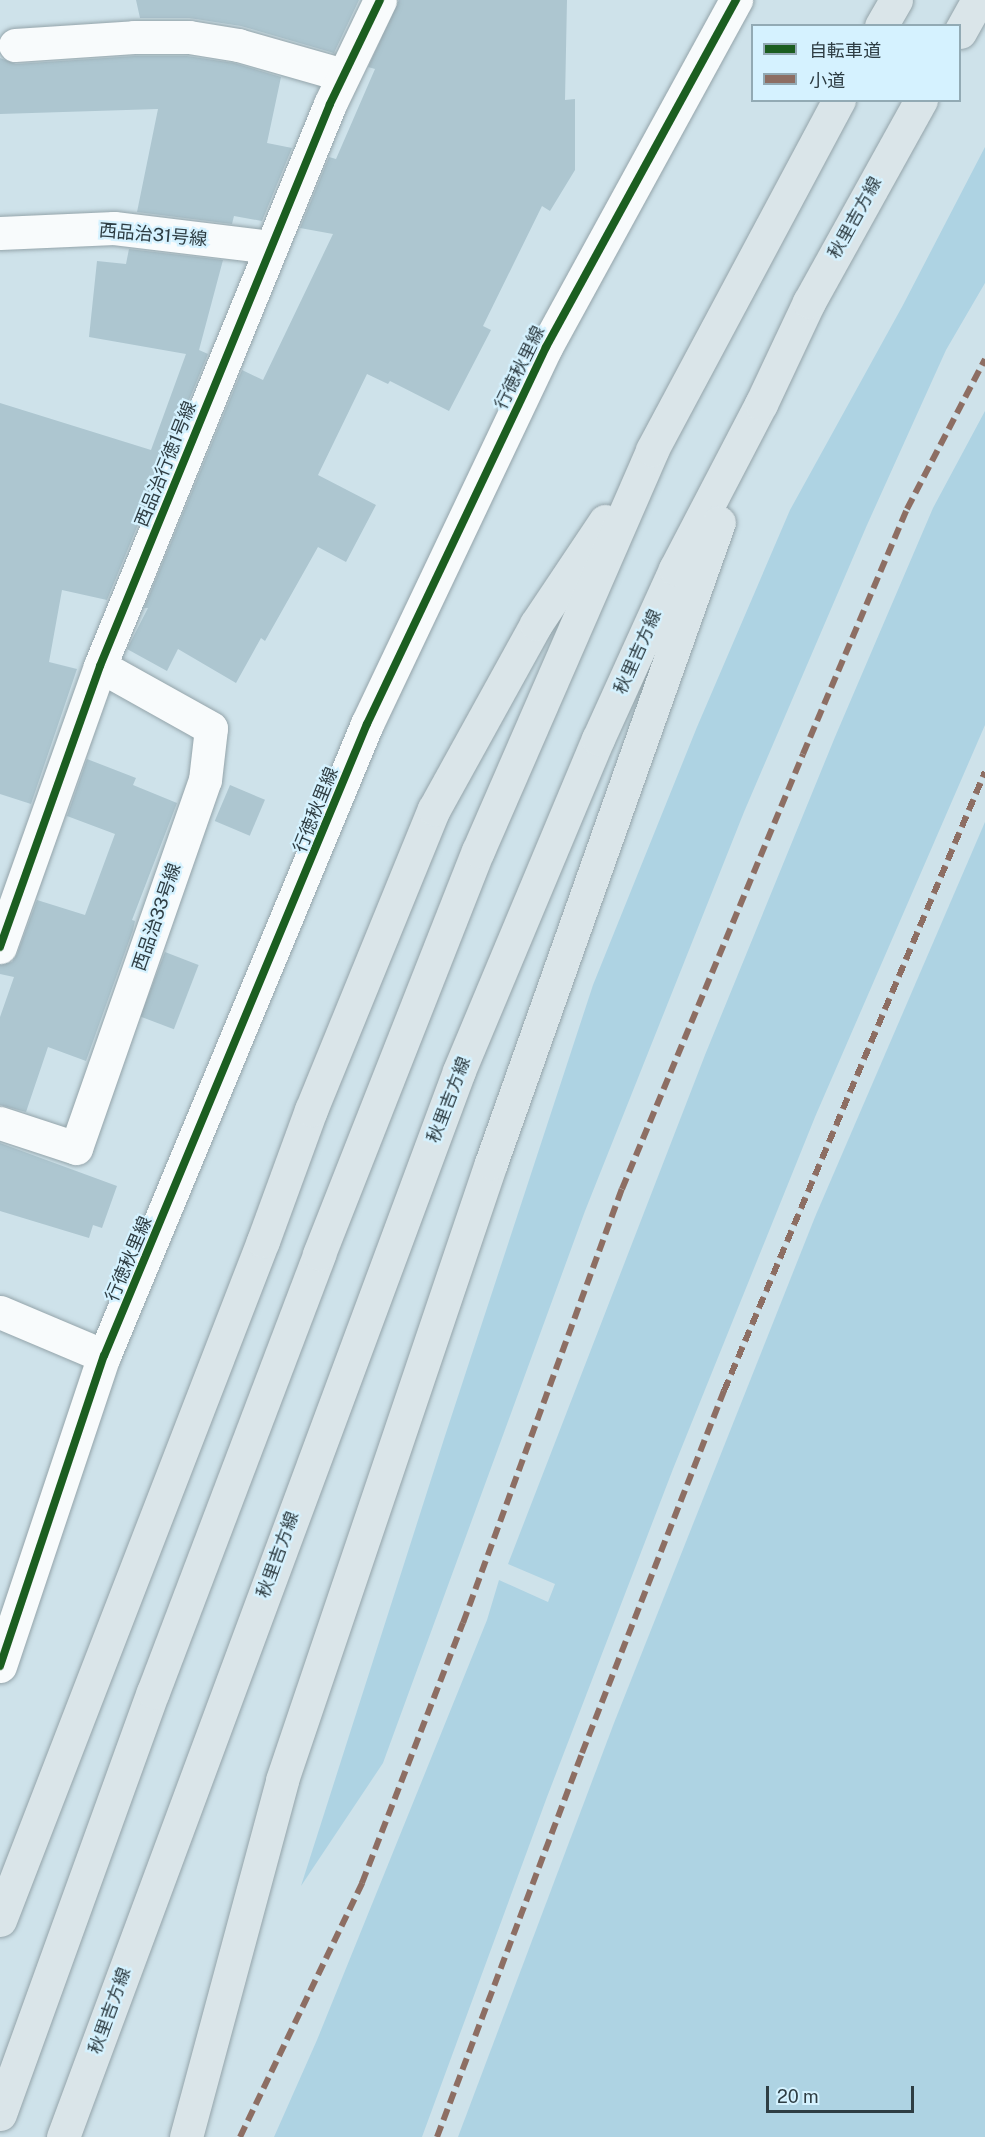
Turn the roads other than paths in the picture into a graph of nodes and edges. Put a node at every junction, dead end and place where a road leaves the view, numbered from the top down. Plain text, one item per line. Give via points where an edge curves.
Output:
1 (380, 0) edge
2 (736, 0) edge
3 (896, 0) edge
4 (978, 0) edge
5 (882, 24) edge
6 (961, 30) edge
7 (15, 45) dead end
8 (343, 75) junction
9 (838, 102) edge
10 (920, 102) edge
11 (0, 233) edge
12 (270, 247) junction
13 (760, 404) junction
14 (652, 450) junction
15 (100, 666) junction
16 (0, 947) edge
17 (0, 1123) edge
18 (0, 1312) edge
19 (104, 1356) junction
20 (0, 1666) edge
21 (0, 1920) edge
22 (0, 2114) edge
23 (63, 2137) edge
24 (186, 2137) edge

1 - 8 street, 西品治行徳1号線
2 - 19 street, 行徳秋里線 via 546,347 368,724
3 - 5 main road
4 - 6 main road
7 - 8 street via 189,37 238,45
8 - 12 street, 西品治行徳1号線
9 - 14 main road
10 - 13 main road, 秋里吉方線 via 809,302
11 - 12 street, 西品治31号線 via 114,228
12 - 15 street, 西品治行徳1号線
13 - 23 main road, 秋里吉方線 via 675,568 598,739 459,1071
13 - 24 main road via 491,1163 282,1780
14 - 21 main road via 536,624 434,809 311,1110
14 - 22 main road via 478,850 327,1232 153,1692
15 - 16 street, 西品治行徳1号線
15 - 17 street, 西品治33号線 via 211,728 205,780 76,1148
18 - 19 street
19 - 20 street, 行徳秋里線

